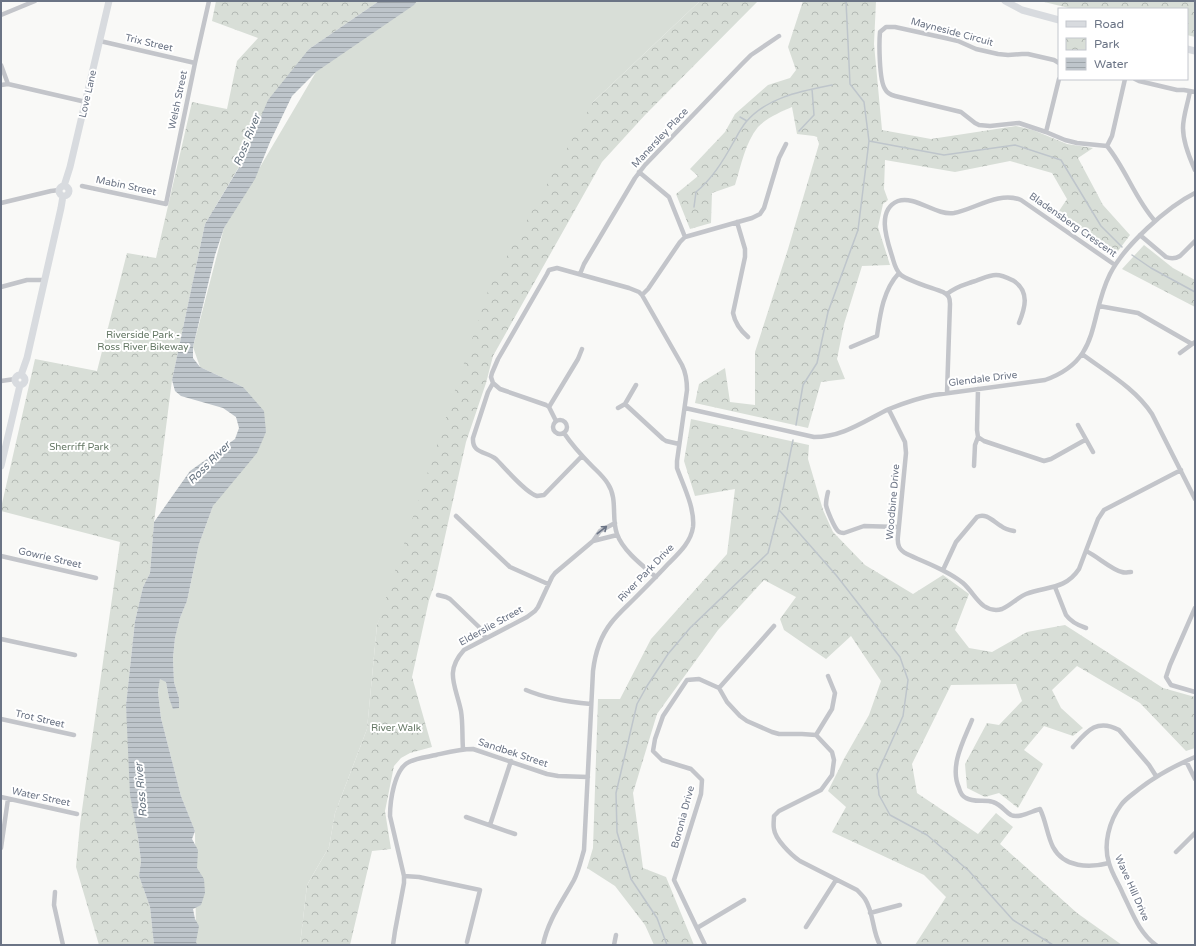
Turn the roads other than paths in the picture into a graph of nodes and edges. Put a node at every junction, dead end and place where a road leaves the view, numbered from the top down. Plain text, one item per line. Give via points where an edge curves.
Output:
1 (35, 1) edge
2 (109, 1) edge
3 (209, 1) edge
4 (1005, 1) edge
5 (1, 15) edge
6 (1058, 20) edge
7 (779, 36) dead end
8 (100, 41) junction
9 (195, 62) junction
10 (1058, 62) edge
11 (1, 65) edge
12 (1059, 80) edge
13 (1125, 80) edge
14 (1137, 80) edge
15 (8, 84) junction
16 (1, 85) edge
17 (1193, 92) edge
18 (86, 102) junction
19 (1046, 132) junction
20 (786, 144) dead end
21 (1108, 146) junction
22 (1195, 170) edge
23 (639, 172) junction
24 (82, 186) dead end
25 (62, 191) junction
26 (1195, 193) edge
27 (1, 203) edge
28 (166, 204) joint
29 (1155, 220) junction
30 (737, 222) junction
31 (1140, 235) junction
32 (685, 237) junction
33 (1195, 241) edge
34 (1115, 265) junction
35 (899, 273) junction
36 (580, 274) junction
37 (45, 280) junction
38 (1, 287) edge
39 (947, 294) junction
40 (642, 295) junction
41 (1098, 306) junction
42 (1019, 323) dead end
43 (748, 337) dead end
44 (1193, 343) edge
45 (851, 347) dead end
46 (582, 349) dead end
47 (1180, 353) dead end
48 (1082, 354) junction
49 (18, 379) junction
50 (1, 381) edge
51 (493, 383) junction
52 (636, 384) dead end
53 (978, 389) junction
54 (947, 393) junction
55 (625, 404) junction
56 (549, 407) junction
57 (618, 408) dead end
58 (685, 408) junction
59 (889, 410) junction
60 (556, 421) junction
61 (1078, 426) dead end
62 (564, 433) junction
63 (978, 437) junction
64 (1085, 440) junction
65 (679, 444) junction
66 (1093, 452) dead end
67 (582, 456) junction
68 (1, 466) edge
69 (974, 466) dead end
70 (1181, 470) junction
71 (828, 492) dead end
72 (1195, 499) edge
73 (456, 516) dead end
74 (615, 523) junction
75 (898, 527) junction
76 (1014, 531) dead end
77 (617, 535) junction
78 (593, 541) junction
79 (1086, 551) junction
80 (1, 556) edge
81 (943, 570) junction
82 (1131, 572) dead end
83 (656, 577) junction
84 (96, 578) dead end
85 (548, 584) junction
86 (1055, 587) junction
87 (438, 595) dead end
88 (1195, 608) edge
89 (774, 626) dead end
90 (1086, 628) dead end
91 (485, 637) junction
92 (1, 639) edge
93 (75, 655) dead end
94 (828, 676) dead end
95 (718, 688) junction
96 (526, 690) dead end
97 (1195, 692) edge
98 (591, 704) junction
99 (1, 719) edge
100 (972, 720) dead end
101 (816, 735) junction
102 (74, 736) dead end
103 (1073, 747) dead end
104 (463, 749) junction
105 (1195, 757) edge
106 (1186, 761) junction
107 (511, 762) junction
108 (1156, 776) junction
109 (588, 777) junction
110 (1195, 779) edge
111 (1, 797) edge
112 (8, 799) junction
113 (77, 814) dead end
114 (466, 817) dead end
115 (490, 825) junction
116 (1195, 833) edge
117 (515, 834) dead end
118 (1, 848) edge
119 (1176, 852) dead end
120 (1109, 863) junction
121 (404, 876) junction
122 (836, 880) junction
123 (55, 892) dead end
124 (744, 900) dead end
125 (900, 905) dead end
126 (870, 912) junction
127 (806, 927) dead end
128 (697, 928) junction
129 (616, 935) dead end
130 (467, 942) dead end
131 (63, 945) edge
132 (393, 945) edge
133 (543, 945) edge
134 (614, 945) edge
135 (705, 945) edge
136 (880, 945) edge
137 (1156, 945) edge

1 - 5 street
2 - 8 street, Love Lane
3 - 9 street, Welsh Street
4 - 6 street via 1022,10
7 - 23 street, Manersley Place via 742,64
8 - 9 street, Trix Street
8 - 18 street, Love Lane
9 - 28 street, Welsh Street
10 - 19 street, Mayneside Circuit via 1028,54 998,54 896,27 886,26 880,32 883,86 888,93 961,112 980,125 1019,123
11 - 15 street
12 - 19 street
13 - 21 street
14 - 17 street
15 - 16 street
15 - 18 street
17 - 22 street via 1183,130
18 - 25 street, Love Lane
19 - 21 street, Mayneside Circuit via 1065,140
20 - 30 street via 762,212
21 - 29 street via 1145,208
23 - 32 street via 669,197
23 - 36 street, Manersley Place
24 - 28 street, Mabin Street
25 - 27 street via 51,191
25 - 37 street, Love Lane via 61,208
26 - 29 street, Glendale Drive
29 - 31 street, Glendale Drive
30 - 32 street
30 - 43 street via 745,257 733,313 740,329
31 - 33 street via 1170,258 1180,256
31 - 34 street, Glendale Drive
32 - 40 street
34 - 35 street, Bladensberg Crescent via 1017,198 1001,198 952,213 940,212 904,200 895,202 889,208 884,227
34 - 41 street, Glendale Drive
35 - 39 street
35 - 45 street via 887,293 877,336
36 - 40 street via 629,288
36 - 51 street via 557,268 549,270 498,359 492,372
37 - 38 street via 27,280
37 - 49 street, Love Lane via 27,358
39 - 42 street via 954,288 992,275 1005,276 1019,284 1024,292 1025,300
39 - 54 street via 950,304
40 - 58 street, River Park Drive via 686,373
41 - 44 street via 1138,313
41 - 48 street, Glendale Drive via 1091,336
44 - 47 street
46 - 56 street
48 - 53 street, Glendale Drive via 1067,371 1055,377
48 - 70 street via 1144,402
49 - 50 street
49 - 68 street, Love Lane
51 - 56 street via 500,389
51 - 67 street via 473,438 475,449 494,457 529,492 537,496 544,495
52 - 55 street
53 - 54 street, Glendale Drive
53 - 63 street
54 - 59 street, Glendale Drive via 917,399
55 - 57 street
55 - 65 street via 663,439
56 - 60 street
58 - 59 street, Glendale Drive via 814,437 838,434
58 - 65 street, River Park Drive
59 - 75 street, Woodbine Drive via 905,442 906,453
60 - 62 street via 562,420 567,424
60 - 62 street via 553,426 554,432
61 - 64 street
62 - 67 street
63 - 64 street via 1044,461
63 - 69 street
64 - 66 street
65 - 83 street, River Park Drive via 677,468 691,508 693,527 685,545
67 - 74 street via 609,484 613,495
70 - 72 street
70 - 79 street, Woodbine Drive via 1104,510
71 - 75 street via 827,508 841,533 864,526
73 - 85 street via 510,567
74 - 77 street
78 -> 74 street, Elderslie Street via 600,531
75 - 81 street, Woodbine Drive via 897,542 902,551
76 - 81 street via 980,515 956,542
77 - 78 street, Elderslie Street
77 - 83 street via 626,549
78 - 85 street, Elderslie Street via 555,573
79 - 82 street via 1116,570
79 - 86 street, Woodbine Drive via 1074,576
80 - 84 street, Gowrie Street
81 - 86 street, Woodbine Drive via 963,583 984,606 994,610 1002,609 1028,594
83 - 98 street, River Park Drive via 620,613 599,644 594,660
85 - 91 street, Elderslie Street via 535,611
86 - 90 street via 1068,619
87 - 91 street via 450,598 479,627
88 - 97 street via 1166,677 1171,685
89 - 95 street
91 - 104 street, Elderslie Street via 457,657 452,670 461,712
92 - 93 street
94 - 101 street via 835,693 832,709
95 - 101 street via 727,702 747,721 780,734
95 - 128 street, Boronia Drive via 699,679 687,680 663,716 655,739 654,752 662,760 691,769 702,780 701,794 674,880
96 - 98 street via 565,702
98 - 109 street, River Park Drive
99 - 102 street, Trot Street
100 - 120 street via 959,751 956,773 957,785 965,798 992,802 1011,815 1018,816 1040,809 1054,849 1061,857 1078,866
101 - 122 street via 832,752 832,775 822,790 779,811 774,816 773,828 792,856
103 - 108 street via 1092,728 1103,725 1114,728 1119,730
104 - 107 street, Sandbek Street via 481,751
104 - 121 street, Sandbek Street via 408,762 397,776 390,816
105 - 106 street, Wave Hill Drive
106 - 108 street, Wave Hill Drive
106 - 110 street
107 - 109 street, Sandbek Street via 552,775
107 - 115 street
108 - 120 street, Wave Hill Drive via 1132,794 1114,816 1107,838
109 - 133 street, River Park Drive via 583,853 574,879 552,918
111 - 112 street, Water Street
112 - 113 street, Water Street
112 - 118 street
114 - 115 street
115 - 117 street
116 - 119 street
120 - 137 street, Wave Hill Drive via 1140,928
121 - 130 street via 480,890
121 - 132 street, Sandbek Street via 404,890
122 - 126 street via 857,890 866,900
122 - 127 street
123 - 131 street via 54,905
124 - 128 street
125 - 126 street
126 - 136 street
128 - 135 street, Boronia Drive
129 - 134 street

